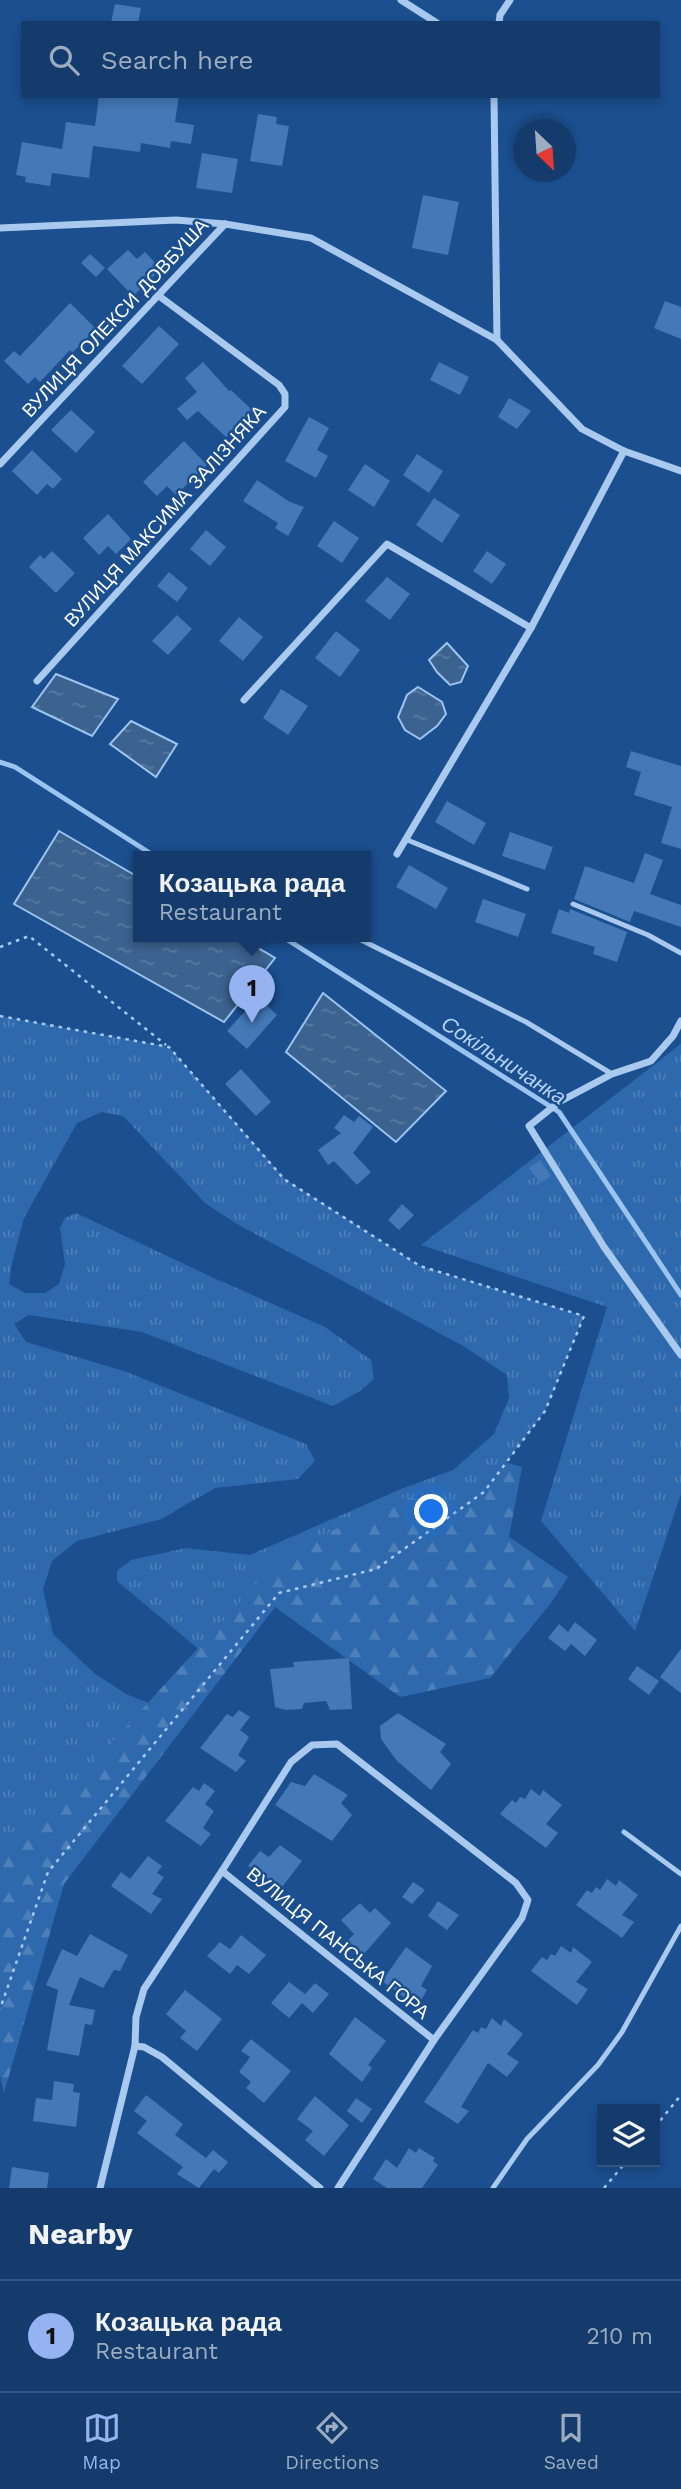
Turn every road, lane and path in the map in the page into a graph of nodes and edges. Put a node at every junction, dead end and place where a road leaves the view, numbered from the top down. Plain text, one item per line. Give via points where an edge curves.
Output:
1 (401, 0) edge
2 (510, 0) edge
3 (434, 21) edge
4 (499, 21) edge
5 (494, 98) edge
6 (225, 224) junction
7 (0, 228) edge
8 (159, 296) junction
9 (497, 341) junction
10 (624, 451) junction
11 (0, 464) edge
12 (681, 471) edge
13 (531, 628) junction
14 (37, 681) dead end
15 (244, 700) dead end
16 (405, 839) junction
17 (397, 854) dead end
18 (527, 889) dead end
19 (573, 904) dead end
20 (365, 942) edge
21 (0, 947) edge
22 (681, 953) edge
23 (0, 1016) edge
24 (681, 1021) edge
25 (169, 1047) junction
26 (612, 1074) junction
27 (681, 1355) edge
28 (624, 1832) dead end
29 (222, 1871) junction
30 (681, 1874) edge
31 (681, 1926) edge
32 (0, 2009) edge
33 (434, 2040) junction
34 (135, 2046) junction
35 (681, 2095) edge
36 (660, 2121) edge
37 (622, 2167) edge
38 (100, 2188) edge
39 (320, 2188) edge
40 (338, 2188) edge
41 (493, 2188) edge
42 (604, 2188) edge

1 - 3 street
2 - 4 street
5 - 9 street
6 - 7 street via 176,220
6 - 8 street, ВУЛИЦЯ ОЛЕКСИ ДОВБУША
6 - 9 street via 311,239
8 - 11 street, ВУЛИЦЯ ОЛЕКСИ ДОВБУША
8 - 14 street, ВУЛИЦЯ МАКСИМА ЗАЛІЗНЯКА via 279,386 285,394 285,407
9 - 10 street via 582,429
10 - 12 street
10 - 13 street
13 - 15 street via 387,544
13 - 16 street
16 - 17 street
16 - 18 lane
19 - 22 lane via 648,934
20 - 26 lane via 526,1022
21 - 25 path via 30,936
23 - 25 path
24 - 26 street via 651,1060
25 - 32 path via 285,1179 420,1266 584,1316 545,1411 484,1492 376,1569 279,1593 48,1872
26 - 27 street via 559,1102 529,1126 604,1247
28 - 30 lane
29 - 33 street, ВУЛИЦЯ ПАНСЬКА ГОРА
29 - 33 street, ВУЛИЦЯ ПАНСЬКА ГОРА via 291,1762 312,1745 337,1744 516,1883 528,1900 522,1918
29 - 34 street, ВУЛИЦЯ ПАНСЬКА ГОРА via 144,1989 136,2017
31 - 41 lane via 622,2032 598,2065 527,2139
33 - 40 street
34 - 38 street, ВУЛИЦЯ ПАНСЬКА ГОРА
34 - 39 street via 162,2057
35 - 36 path
37 - 42 path

